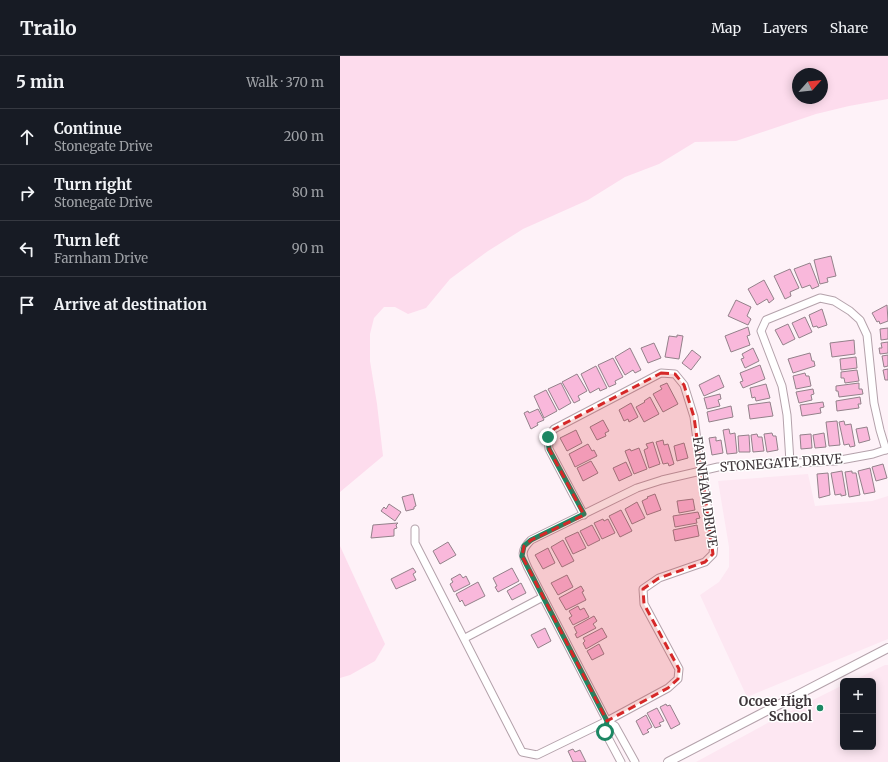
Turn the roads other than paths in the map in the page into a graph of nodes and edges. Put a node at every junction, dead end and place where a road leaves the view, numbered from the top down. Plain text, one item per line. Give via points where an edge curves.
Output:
1 (887, 449) edge
2 (790, 462) junction
3 (701, 471) junction
4 (584, 514) junction
5 (415, 529) dead end
6 (543, 597) junction
7 (464, 638) junction
8 (888, 648) edge
9 (879, 653) junction
10 (888, 653) edge
11 (607, 721) junction
12 (621, 762) edge
13 (635, 762) edge
14 (668, 762) edge

1 - 2 street, STONEGATE DRIVE via 834,461
1 - 2 street via 874,403 867,335 860,320 850,311 834,300 820,298 766,320 761,331 782,386
2 - 3 street, STONEGATE DRIVE via 718,467
3 - 4 street, STONEGATE DRIVE via 637,488
3 - 4 street, FARNHAM DRIVE via 694,417 684,385 675,374 661,374 554,429 548,437 549,449
3 - 11 street, FARNHAM DRIVE via 714,543 713,554 705,562 659,578 643,589 644,604 679,669 678,679 668,688
4 - 6 street, STONEGATE DRIVE via 524,546 522,556
5 - 7 street, FARNHAM DRIVE via 415,543
6 - 7 street
6 - 11 street, STONEGATE DRIVE
7 - 11 street, FARNHAM DRIVE via 522,752 537,755
8 - 9 street
9 - 10 street
9 - 14 street
11 - 12 street, STONEGATE DRIVE via 605,732
11 - 13 street, STONEGATE DRIVE via 615,726

